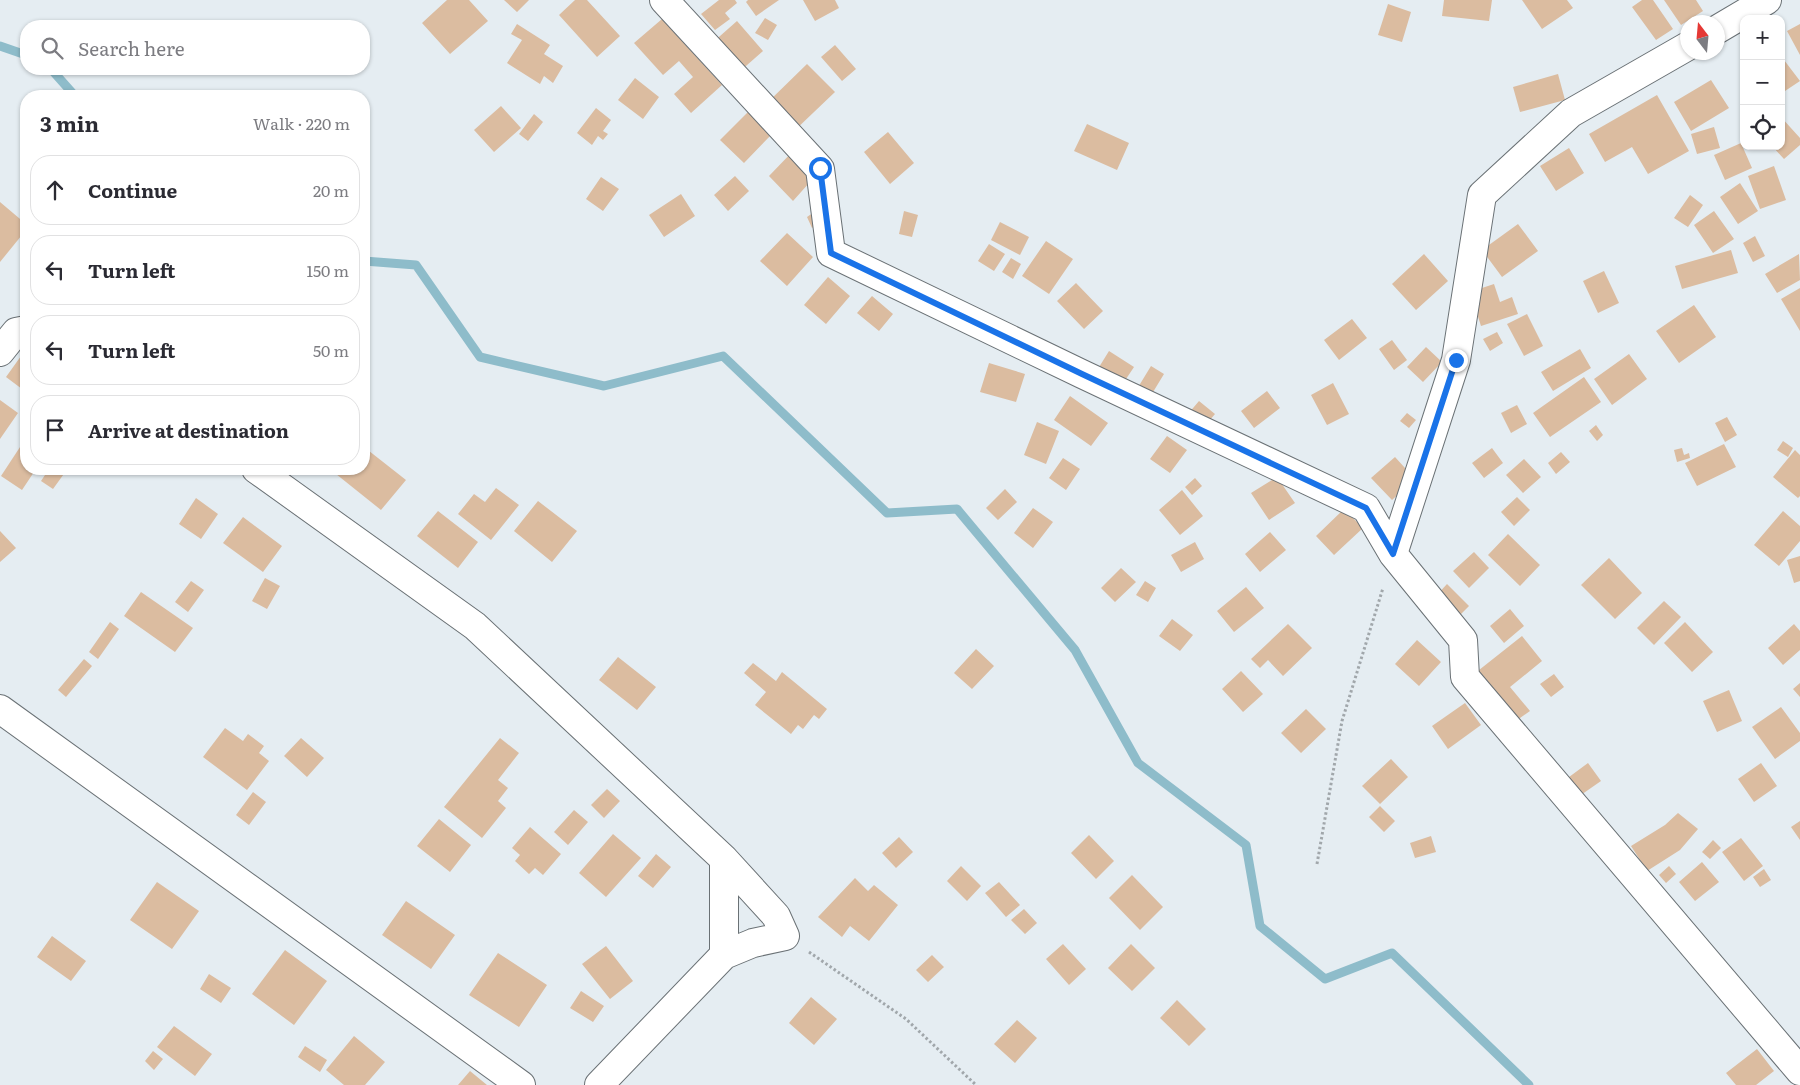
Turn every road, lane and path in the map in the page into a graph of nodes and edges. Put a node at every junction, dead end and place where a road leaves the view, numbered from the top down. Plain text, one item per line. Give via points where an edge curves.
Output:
1 (664, 0) edge
2 (1767, 0) edge
3 (1725, 25) edge
4 (1680, 51) edge
5 (20, 331) edge
6 (0, 352) edge
7 (264, 475) edge
8 (1393, 554) junction
9 (0, 709) edge
10 (724, 859) junction
11 (1317, 864) dead end
12 (785, 936) junction
13 (724, 955) junction
14 (1800, 1071) edge
15 (521, 1085) edge
16 (599, 1085) edge
17 (976, 1085) edge

1 - 8 street via 820,168 831,253 1366,508
2 - 3 street
4 - 8 street via 1571,113 1482,195 1456,360
5 - 6 street
7 - 10 street via 475,626
8 - 11 path via 1342,721
8 - 14 street via 1463,640 1465,677
9 - 15 street
10 - 12 street via 776,916
10 - 13 street
12 - 13 street via 752,943
12 - 17 path via 906,1019
13 - 16 street

